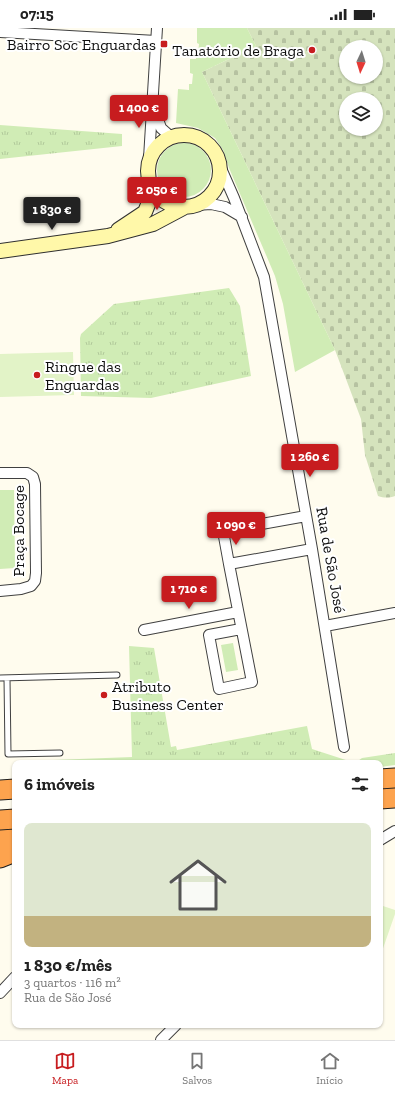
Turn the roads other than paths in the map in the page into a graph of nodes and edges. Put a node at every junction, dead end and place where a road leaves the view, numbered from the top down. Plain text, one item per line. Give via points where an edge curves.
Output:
1 (156, 28) edge
2 (0, 32) edge
3 (156, 41) junction
4 (152, 100) junction
5 (171, 137) junction
6 (149, 158) junction
7 (220, 166) junction
8 (150, 184) junction
9 (190, 206) junction
10 (242, 217) junction
11 (108, 236) junction
12 (0, 251) edge
13 (0, 472) edge
14 (306, 516) junction
15 (312, 549) junction
16 (229, 564) junction
17 (0, 591) edge
18 (238, 612) junction
19 (395, 613) edge
20 (325, 626) junction
21 (241, 629) junction
22 (144, 630) dead end
23 (117, 675) dead end
24 (0, 678) edge
25 (7, 678) junction
26 (344, 747) dead end
27 (60, 753) dead end
28 (395, 778) edge
29 (383, 779) edge
30 (12, 789) edge
31 (0, 790) edge
32 (395, 798) edge
33 (383, 799) edge
34 (12, 819) edge
35 (0, 820) edge
36 (395, 831) edge
37 (383, 838) edge
38 (12, 839) edge
39 (0, 840) edge
40 (12, 853) edge
41 (0, 858) edge
42 (12, 980) edge
43 (0, 993) edge
44 (173, 1028) edge
45 (161, 1040) edge

1 - 3 street
2 - 3 street
3 - 4 street
4 - 5 street via 161,128
4 - 6 street
5 - 6 street via 157,147
5 - 7 street via 186,135 202,139 214,151
6 - 8 street
7 - 9 street via 220,176 212,194
7 - 10 street, Rua de São José
8 - 9 street via 167,202
8 - 11 street via 151,197 145,212
9 - 10 street via 212,204 225,207
9 - 11 street via 153,224
10 - 14 street, Rua de São José via 264,277
11 - 12 street
13 - 17 street, Praça Bocage via 27,473 33,477 36,573 32,586
14 - 15 street, Rua de São José
14 - 16 street via 222,531
15 - 16 street
15 - 20 street, Rua de São José
16 - 18 street
18 - 21 street
18 - 22 street
19 - 20 street
20 - 26 street, Rua de São José
21 - 21 street via 252,682 219,689 209,635
23 - 25 lane
24 - 25 lane
25 - 27 lane via 8,754
28 - 29 highway
30 - 31 highway
32 - 33 highway
34 - 35 highway
36 - 37 street
38 - 39 highway
40 - 41 highway
42 - 43 street
44 - 45 street

